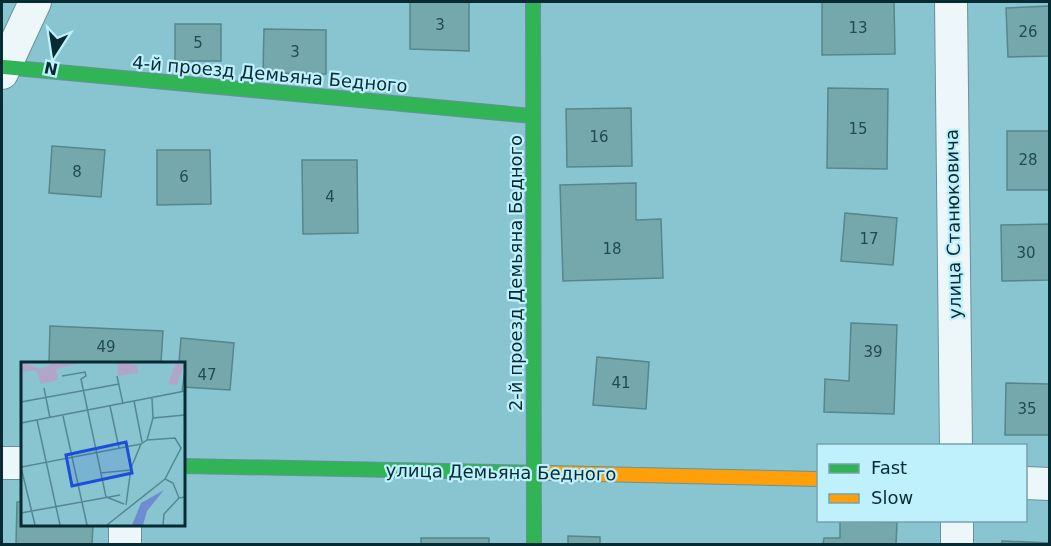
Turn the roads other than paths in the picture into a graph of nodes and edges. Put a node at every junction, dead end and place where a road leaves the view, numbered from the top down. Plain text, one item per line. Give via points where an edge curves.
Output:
1 (35, 2) edge
2 (533, 2) edge
3 (951, 2) edge
4 (3, 70) edge
5 (533, 116) junction
6 (956, 444) edge
7 (2, 463) edge
8 (21, 463) edge
9 (184, 466) edge
10 (534, 473) junction
11 (817, 479) edge
12 (1027, 483) edge
13 (1050, 484) edge
14 (957, 522) edge
15 (125, 525) edge
16 (125, 544) edge
17 (534, 544) edge
18 (957, 544) edge

1 - 4 street
2 - 5 street, 2-й проезд Демьяна Бедного
3 - 6 street, улица Станюковича
4 - 5 street, 4-й проезд Демьяна Бедного
5 - 10 street, 2-й проезд Демьяна Бедного
7 - 8 street
9 - 10 street, улица Демьяна Бедного
10 - 11 street, улица Демьяна Бедного
10 - 17 street, 2-й проезд Демьяна Бедного
12 - 13 street
14 - 18 street
15 - 16 street

